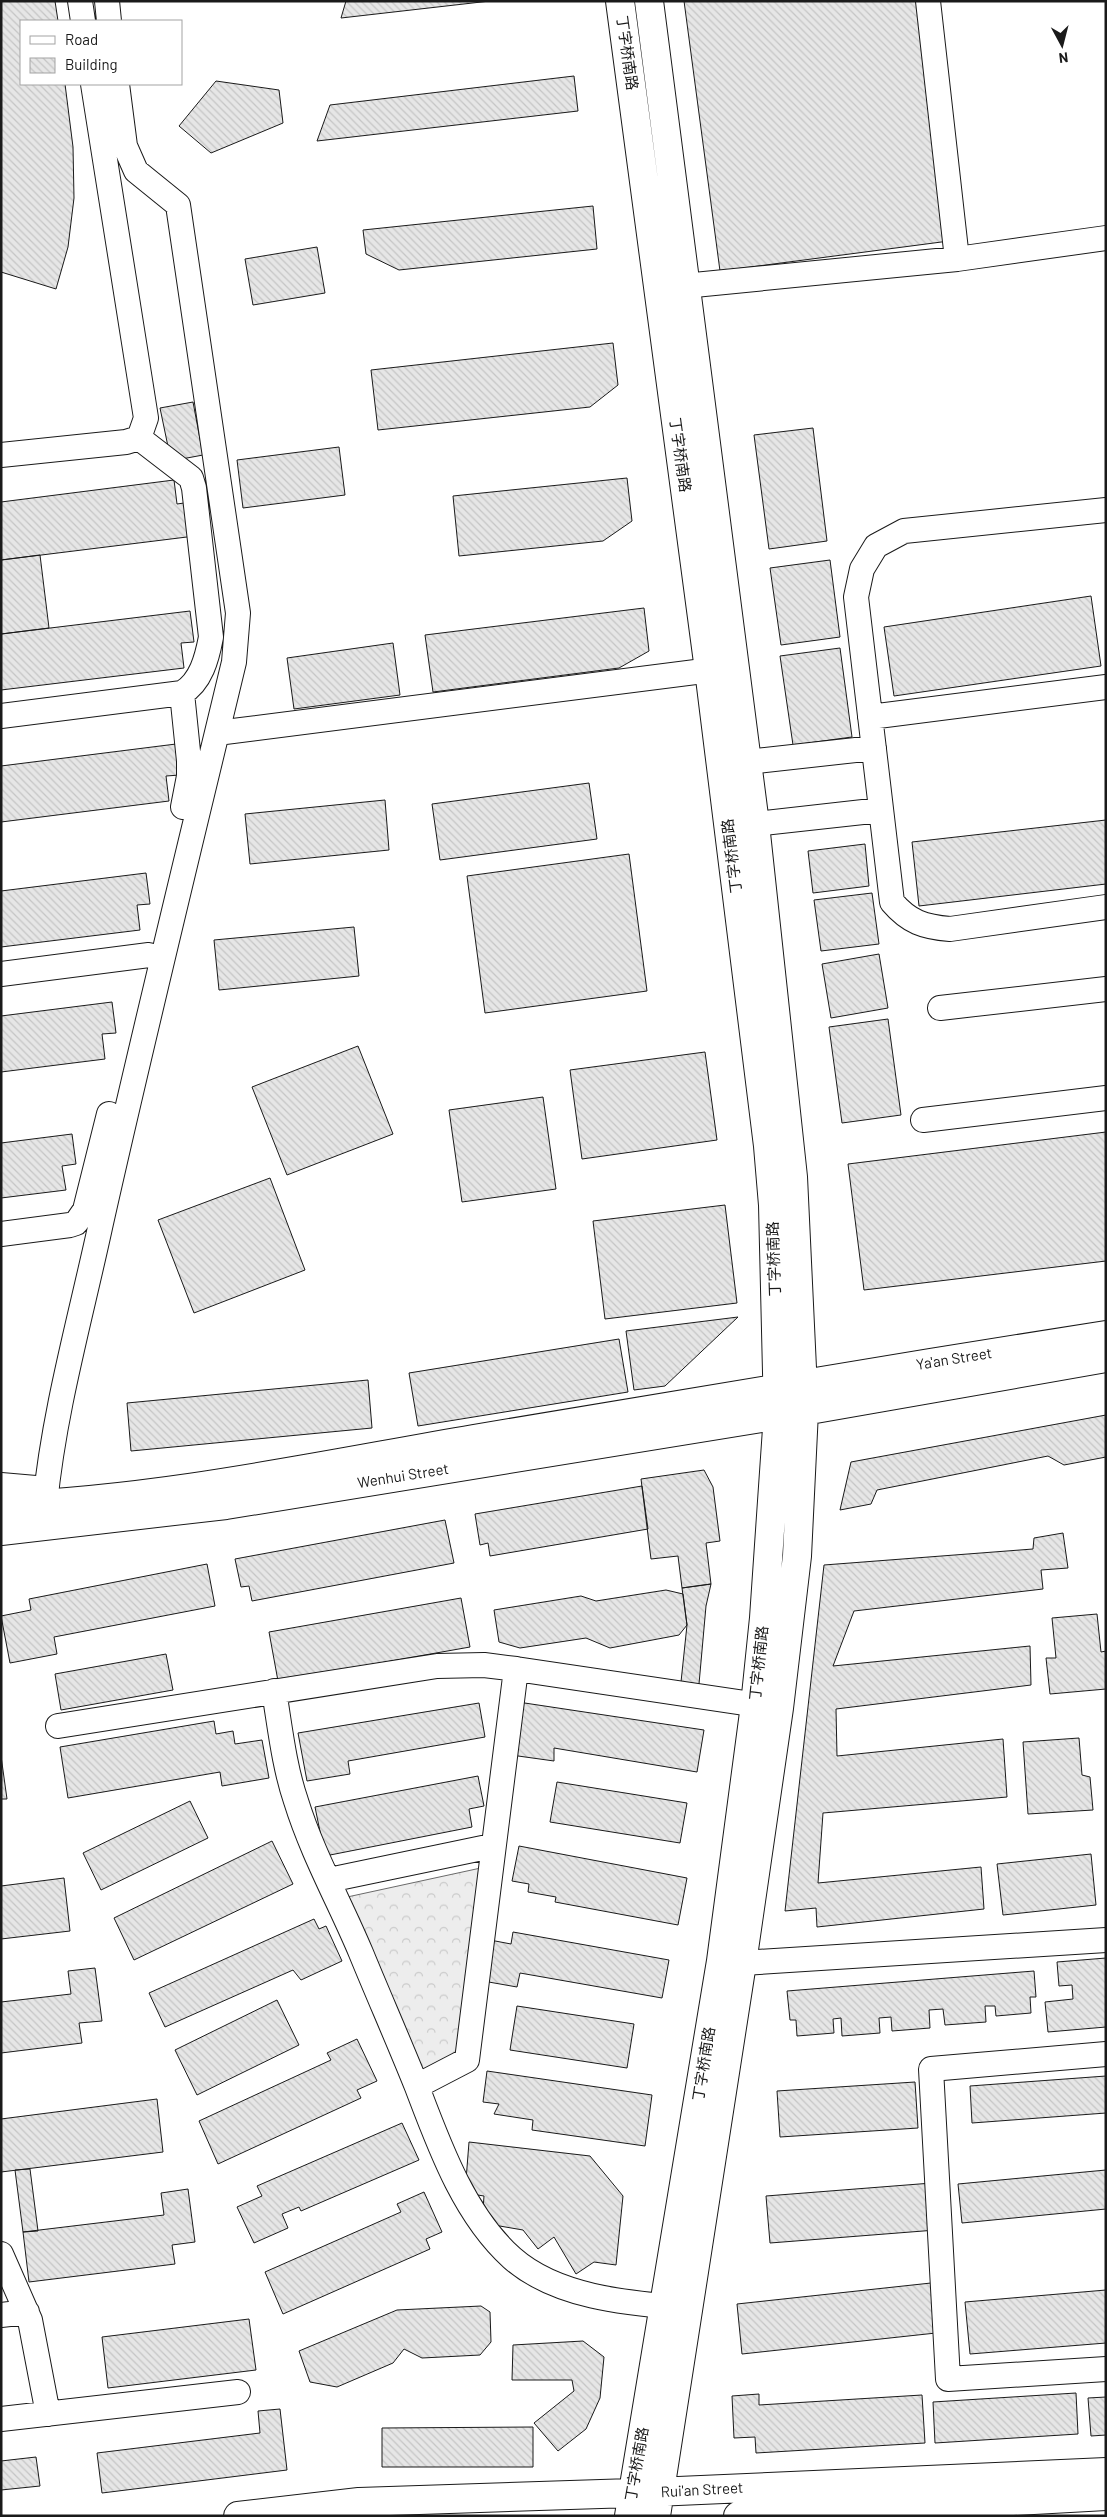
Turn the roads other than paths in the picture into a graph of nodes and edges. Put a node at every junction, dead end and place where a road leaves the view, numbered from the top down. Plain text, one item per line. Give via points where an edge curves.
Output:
1 (80, 1) edge
2 (107, 1) edge
3 (620, 1) edge
4 (649, 1) edge
5 (928, 1) edge
6 (83, 20) edge
7 (109, 20) edge
8 (93, 85) edge
9 (117, 85) edge
10 (1106, 238) edge
11 (957, 260) junction
12 (684, 286) junction
13 (140, 438) junction
14 (1, 455) edge
15 (1106, 510) edge
16 (722, 668) junction
17 (1106, 687) edge
18 (182, 693) junction
19 (1, 716) edge
20 (870, 717) junction
21 (217, 733) junction
22 (874, 748) junction
23 (747, 762) junction
24 (881, 810) junction
25 (755, 824) junction
26 (1106, 907) edge
27 (149, 955) junction
28 (1, 974) edge
29 (1106, 989) edge
30 (940, 1008) dead end
31 (1106, 1098) edge
32 (923, 1120) dead end
33 (1, 1234) edge
34 (1106, 1335) edge
35 (1106, 1358) edge
36 (790, 1385) junction
37 (791, 1413) junction
38 (1, 1485) edge
39 (46, 1496) junction
40 (1, 1506) edge
41 (1, 1531) edge
42 (516, 1669) junction
43 (274, 1691) junction
44 (767, 1707) junction
45 (58, 1726) dead end
46 (492, 1846) junction
47 (329, 1880) junction
48 (1106, 1940) edge
49 (742, 1963) junction
50 (1106, 2054) edge
51 (416, 2086) junction
52 (1, 2254) edge
53 (676, 2307) junction
54 (26, 2312) junction
55 (1, 2315) edge
56 (1106, 2369) edge
57 (238, 2392) dead end
58 (48, 2414) junction
59 (1, 2419) edge
60 (1106, 2472) edge
61 (1106, 2496) edge
62 (658, 2504) edge
63 (630, 2505) edge
64 (238, 2516) edge
65 (738, 2516) edge

1 - 6 street
2 - 7 street
3 - 16 main road, 丁字桥南路
4 - 12 main road, 丁字桥南路
5 - 11 street
8 - 13 street via 146,418
9 - 21 street via 125,146 136,171 178,205 238,613 234,662
10 - 11 street
11 - 12 street
12 - 16 main road, 丁字桥南路
13 - 14 street
13 - 18 street via 191,478 194,488 211,637 197,679
15 - 20 street via 904,531 876,546 862,569 856,598
16 - 21 street
16 - 23 main road, 丁字桥南路
16 - 36 main road, 丁字桥南路
17 - 20 street
18 - 19 street
18 - 27 street via 190,776
20 - 22 street
21 - 39 street via 136,1066 64,1390
22 - 23 street
22 - 24 street
23 - 25 main road, 丁字桥南路
24 - 25 street
24 - 26 street via 892,902 915,923 950,928
25 - 36 main road, 丁字桥南路 via 793,1177
27 - 28 street
27 - 33 street via 81,1218 70,1225
29 - 30 street
31 - 32 street
34 - 36 main road, Ya'an Street
35 - 37 main road, Ya'an Street
36 - 37 main road, 丁字桥南路
36 - 39 main road, Wenhui Street via 172,1491
37 - 41 main road, Wenhui Street via 226,1505
37 - 44 main road, 丁字桥南路 via 803,1470 797,1556
38 - 39 street
39 - 40 main road, Wenhui Street
42 - 43 street via 477,1665 437,1666
42 - 44 street
42 - 46 street
43 - 45 street
43 - 47 street via 296,1801
44 - 49 main road, 丁字桥南路
44 - 53 main road, 丁字桥南路 via 721,1961
46 - 47 street
46 - 51 street via 467,2060
47 - 51 street
48 - 49 street
49 - 53 main road, 丁字桥南路
50 - 56 street via 931,2069 948,2379
51 - 53 street via 436,2140 459,2186 490,2235 512,2258 563,2287 585,2294
52 - 54 street
53 - 62 main road, 丁字桥南路
53 - 63 main road, 丁字桥南路
54 - 55 street
54 - 58 street
57 - 58 street
58 - 59 street
60 - 62 main road, Rui'an Street
61 - 65 main road, Rui'an Street
62 - 63 main road, Rui'an Street
63 - 64 main road, Rui'an Street via 360,2502

